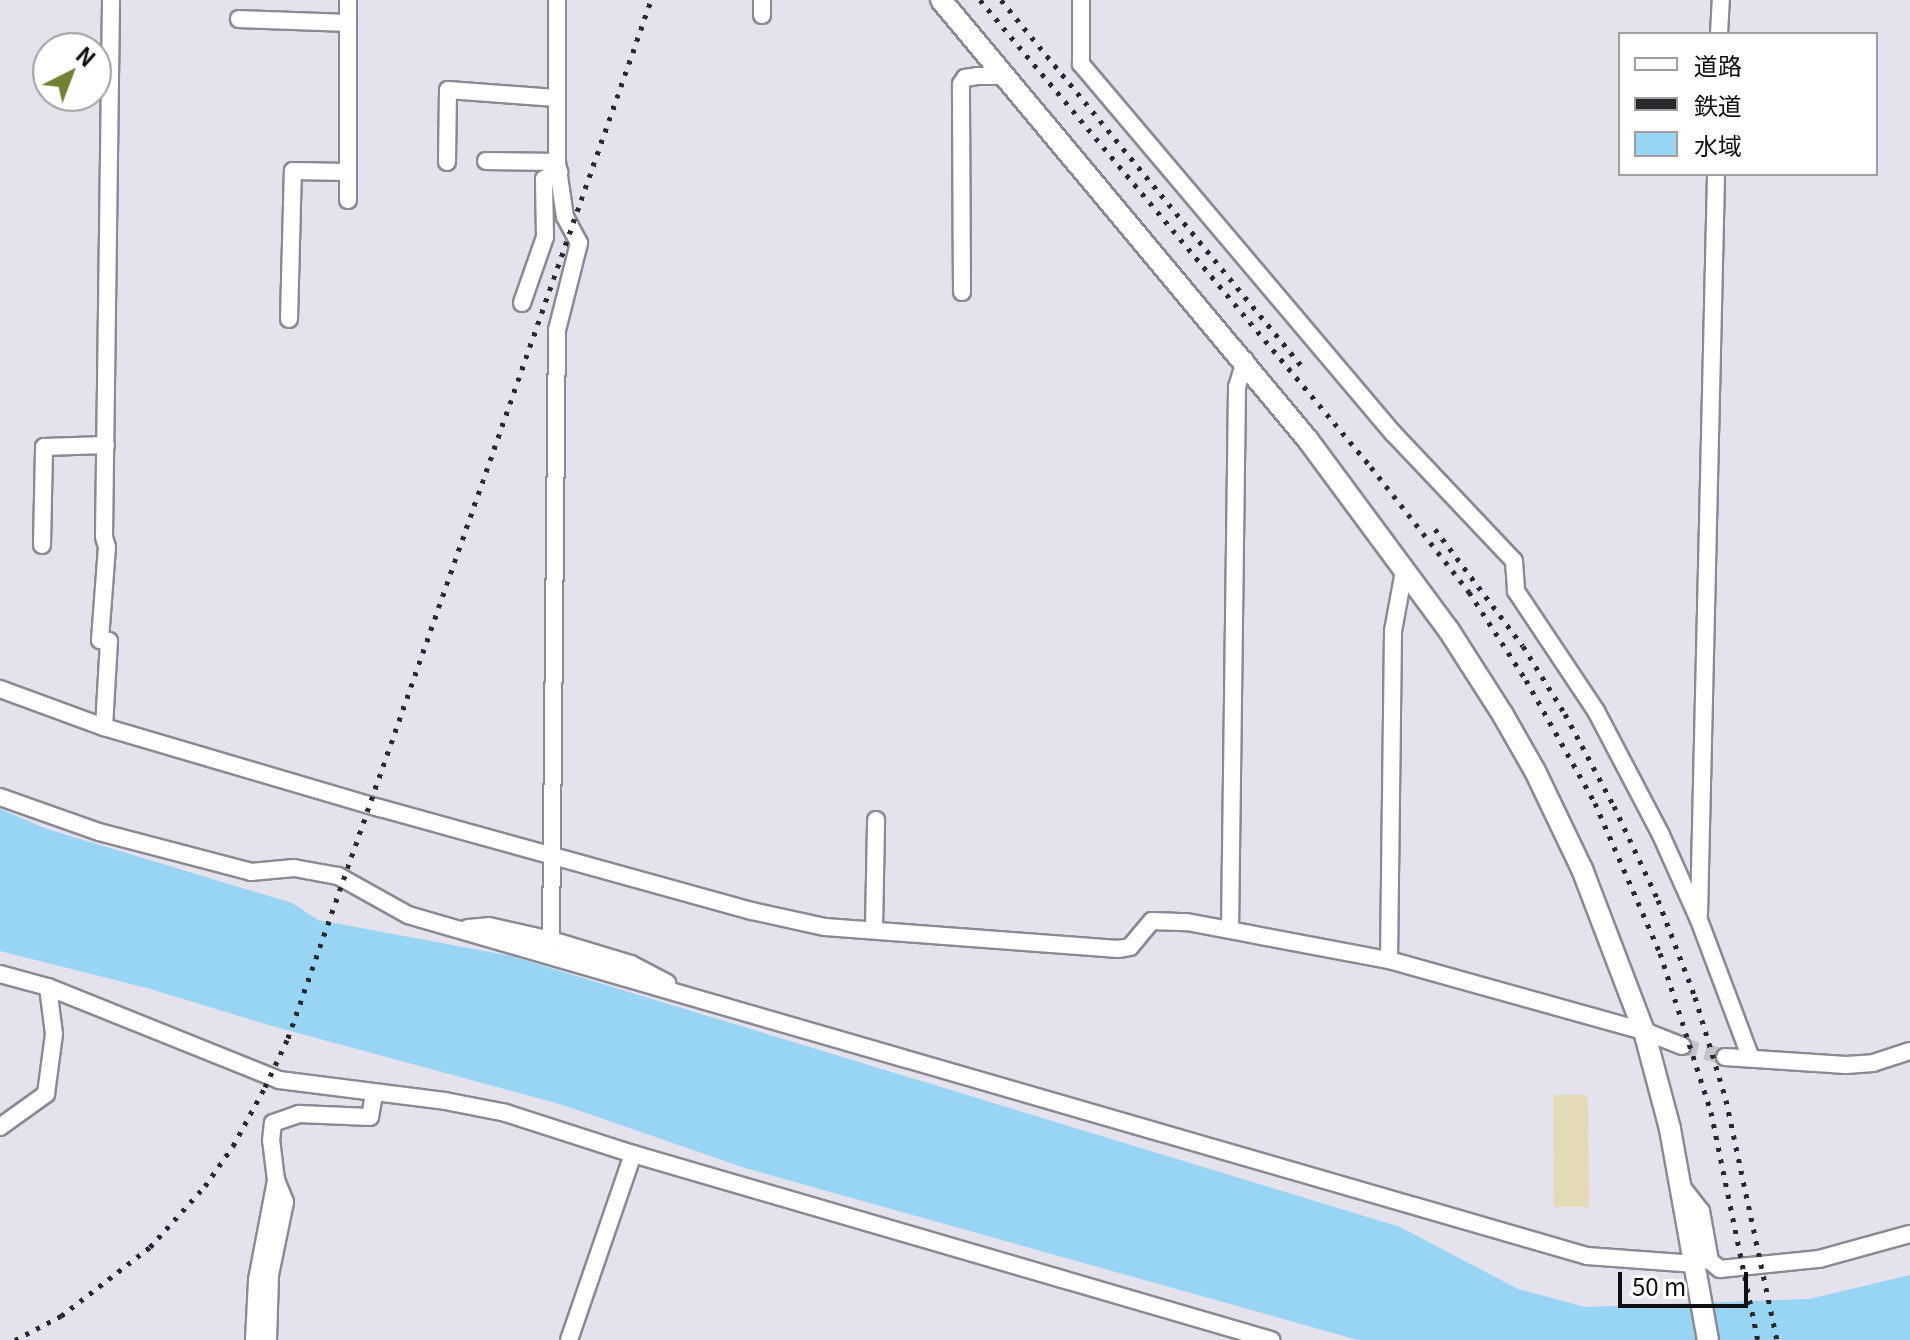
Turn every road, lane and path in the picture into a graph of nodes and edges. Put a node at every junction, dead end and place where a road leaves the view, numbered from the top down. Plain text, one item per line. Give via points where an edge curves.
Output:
1 (111, 0) edge
2 (348, 0) edge
3 (557, 0) edge
4 (941, 0) edge
5 (1081, 0) edge
6 (1721, 0) edge
7 (239, 19) dead end
8 (348, 23) junction
9 (1719, 32) edge
10 (1007, 76) junction
11 (556, 98) junction
12 (486, 161) dead end
13 (447, 162) dead end
14 (558, 167) junction
15 (347, 172) junction
16 (1716, 176) edge
17 (348, 200) dead end
18 (962, 292) dead end
19 (522, 303) dead end
20 (289, 319) dead end
21 (1245, 360) junction
22 (106, 445) junction
23 (42, 545) dead end
24 (1404, 571) junction
25 (0, 689) edge
26 (104, 727) junction
27 (0, 797) edge
28 (876, 820) dead end
29 (552, 853) junction
30 (1699, 920) junction
31 (874, 929) junction
32 (1230, 930) junction
33 (464, 931) junction
34 (551, 940) junction
35 (1389, 960) junction
36 (0, 974) edge
37 (48, 987) junction
38 (693, 999) junction
39 (1644, 1031) junction
40 (1682, 1046) tunnel mouth
41 (1910, 1051) edge
42 (1725, 1057) tunnel mouth
43 (1751, 1058) junction
44 (374, 1094) junction
45 (0, 1127) edge
46 (633, 1154) junction
47 (276, 1180) junction
48 (1682, 1187) junction
49 (1910, 1234) edge
50 (1697, 1272) junction
51 (254, 1340) edge
52 (268, 1340) edge
53 (569, 1340) edge
54 (1271, 1340) edge
55 (1708, 1340) edge

1 - 22 street
2 - 8 street
3 - 11 street
4 - 10 street
5 - 30 street via 1081,64 1393,433 1514,561 1516,591 1596,711
6 - 9 street
7 - 8 street
8 - 15 street
10 - 18 street via 965,78 961,84
10 - 21 street
11 - 13 street via 448,90
11 - 14 street
12 - 14 street
14 - 19 street via 544,179 545,237
14 - 29 street via 565,217 579,243 557,330
15 - 17 street
15 - 20 street via 293,171
16 - 30 street
21 - 24 street
21 - 32 street via 1237,387
22 - 23 street via 44,447
22 - 26 street via 107,547 100,640 109,641
24 - 35 street via 1393,631
24 - 39 street via 1479,672 1535,771 1582,869
25 - 26 street
26 - 29 street
27 - 33 street via 99,832 251,872 294,868 338,876 408,915
28 - 31 street
29 - 31 street via 752,911 825,927
29 - 34 street
30 - 43 street
31 - 32 street via 1118,949 1130,947 1152,921
32 - 35 street
33 - 34 street via 489,926
33 - 38 street
34 - 38 street via 631,964
35 - 39 street
36 - 37 street
37 - 44 street via 279,1080
37 - 45 street via 54,1034 46,1094
38 - 50 street via 1587,1256
39 - 40 street
39 - 48 street
41 - 43 street via 1846,1065
42 - 43 street
44 - 46 street via 506,1113
44 - 47 street via 370,1117 299,1114 273,1123
46 - 53 street
46 - 54 street
47 - 51 street via 257,1280
47 - 52 street via 285,1202 270,1275
48 - 49 street via 1701,1211 1710,1261 1720,1269 1819,1259
48 - 50 street
50 - 55 street

